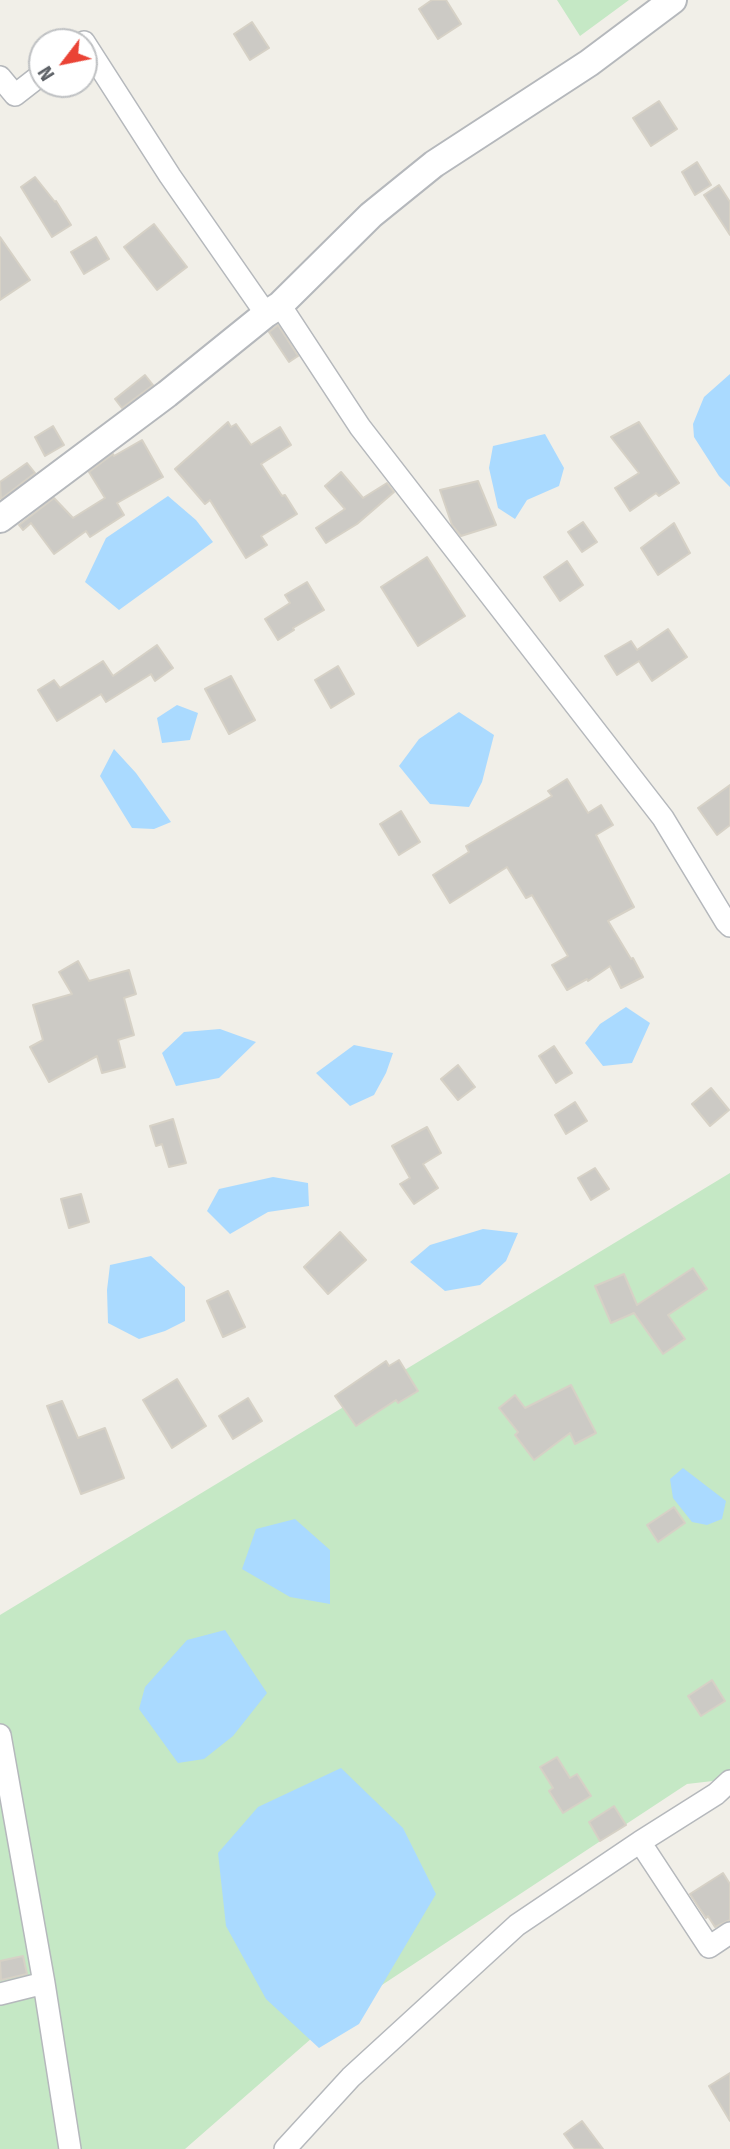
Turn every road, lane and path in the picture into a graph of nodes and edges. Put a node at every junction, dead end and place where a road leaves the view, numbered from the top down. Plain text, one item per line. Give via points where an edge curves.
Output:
1 (673, 0) edge
2 (98, 65) edge
3 (0, 77) edge
4 (28, 85) edge
5 (273, 309) junction
6 (0, 519) edge
7 (730, 926) edge
8 (0, 1735) edge
9 (730, 1782) edge
10 (640, 1842) junction
11 (730, 1933) edge
12 (44, 1983) junction
13 (0, 1993) edge
14 (70, 2149) edge
15 (285, 2149) edge

1 - 5 street via 589,63 434,164 371,215
2 - 5 street via 170,176
3 - 4 street via 15,95
5 - 6 street
5 - 7 street via 663,818
8 - 12 street
9 - 10 street
10 - 11 street via 709,1947
10 - 15 street via 517,1925 351,2077
12 - 13 street
12 - 14 street

